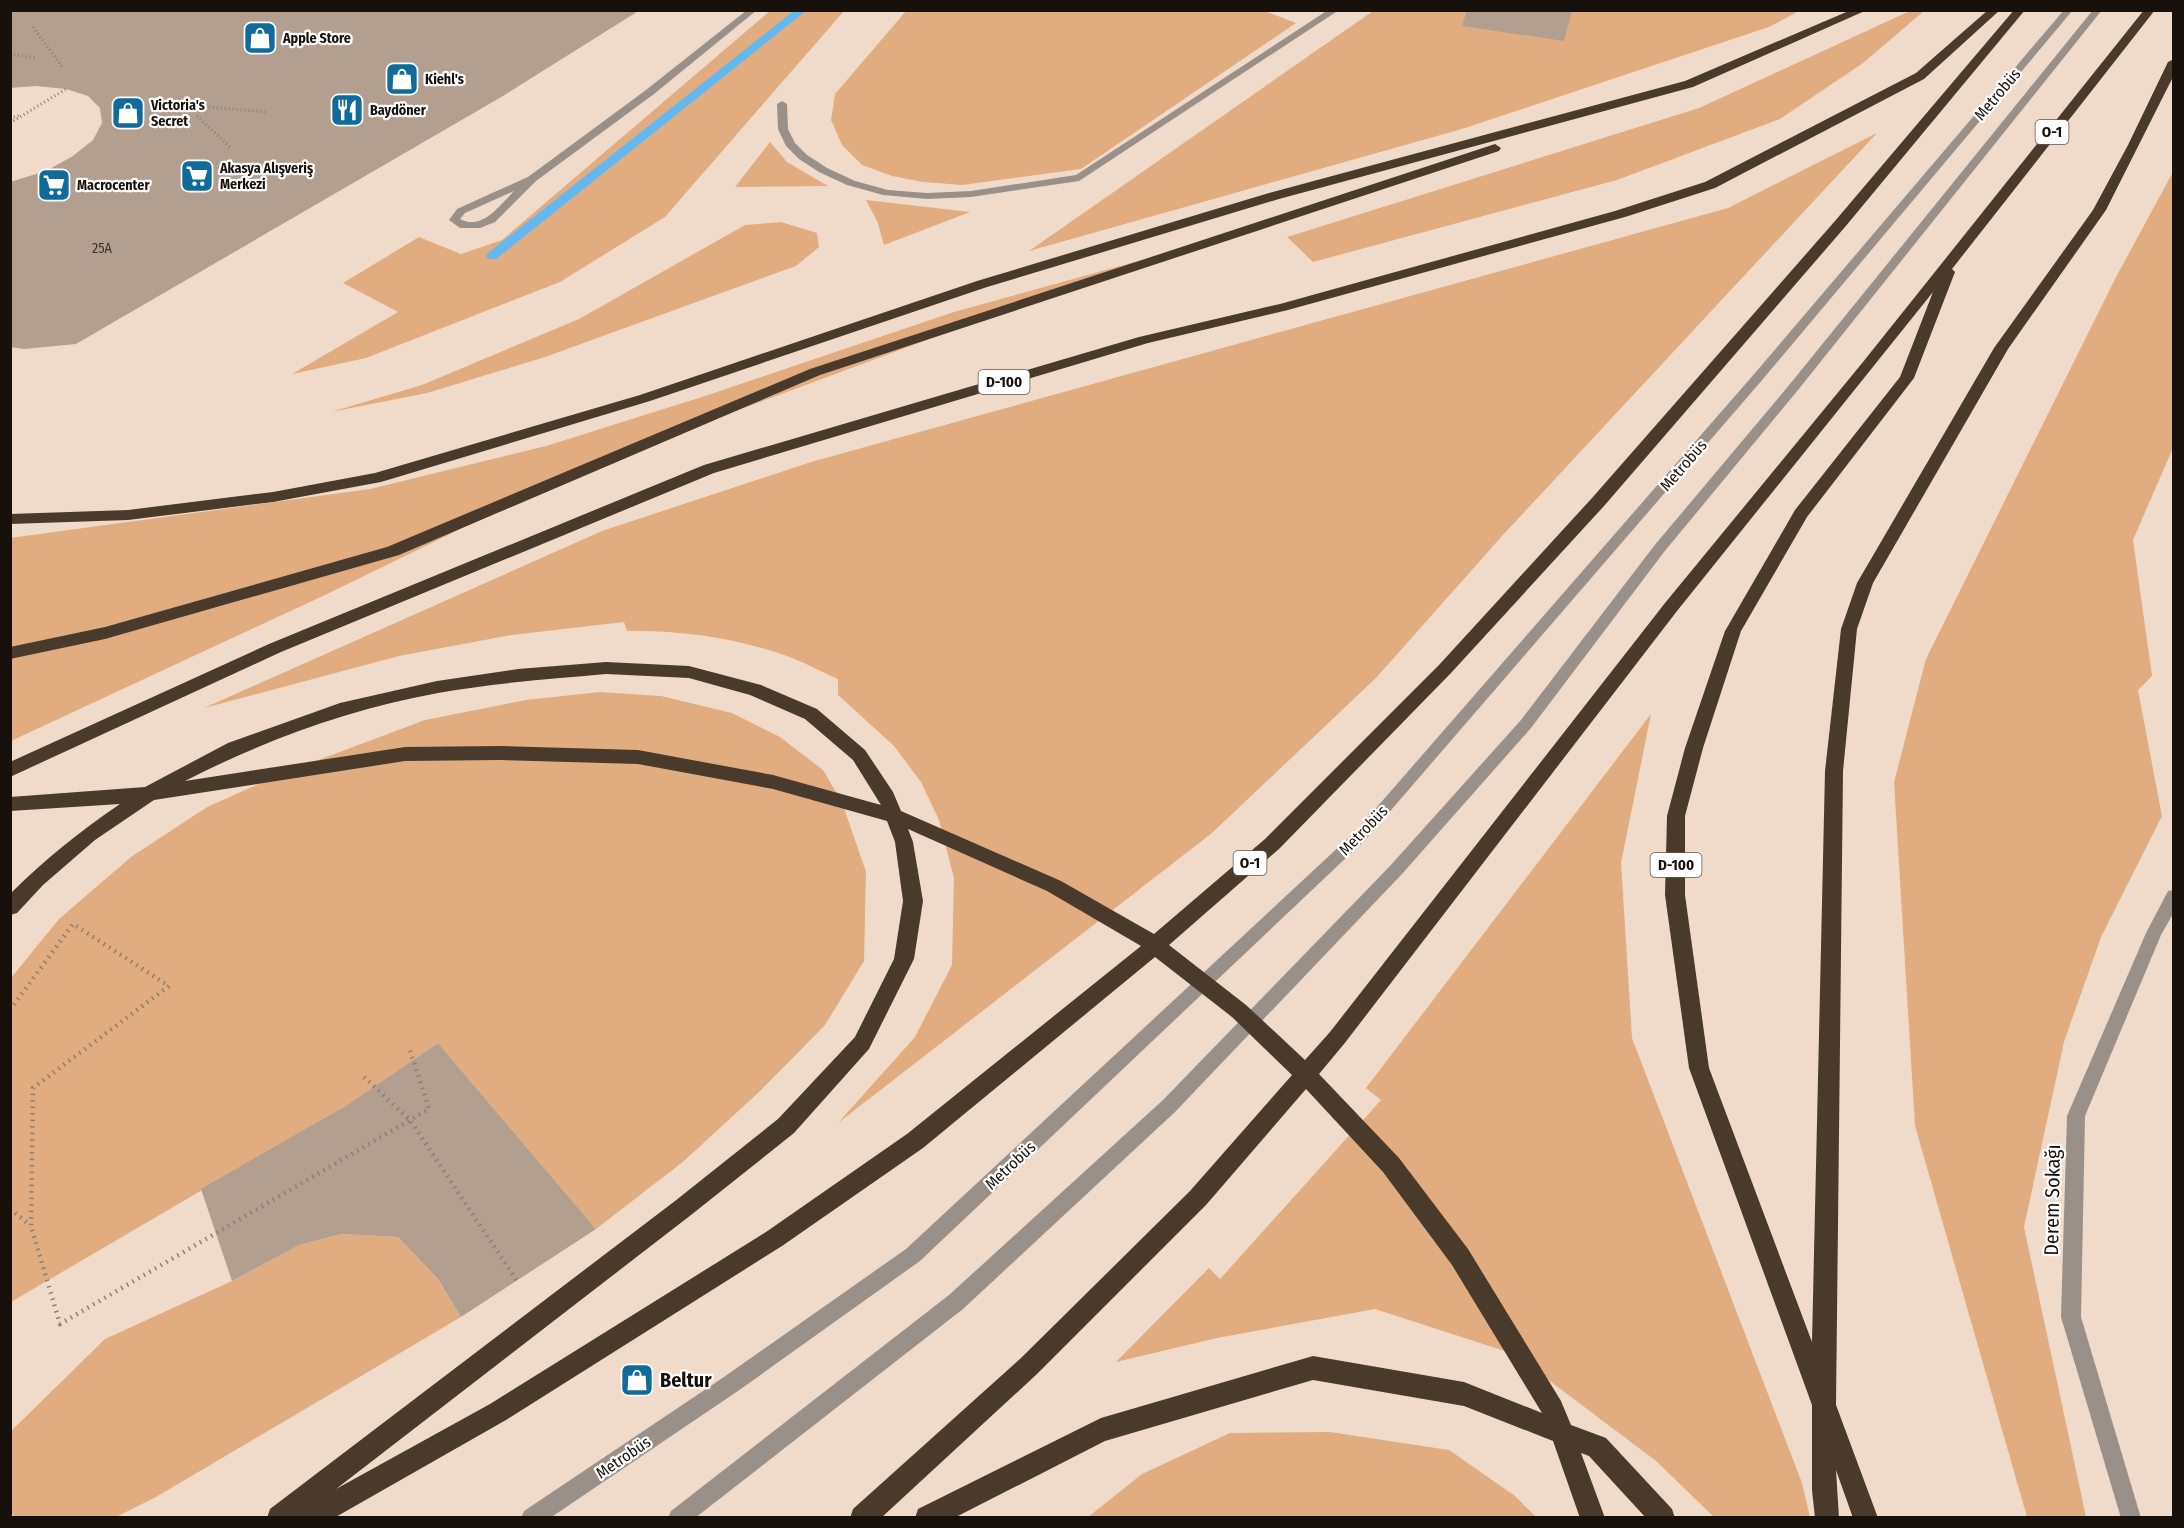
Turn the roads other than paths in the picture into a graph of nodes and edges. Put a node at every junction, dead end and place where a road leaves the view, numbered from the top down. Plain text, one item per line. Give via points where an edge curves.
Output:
1 (753, 10) edge
2 (1862, 10) edge
3 (1995, 10) edge
4 (2020, 10) edge
5 (2069, 10) edge
6 (2098, 10) edge
7 (2150, 10) edge
8 (1333, 11) edge
9 (2174, 62) edge
10 (1689, 84) junction
11 (782, 104) dead end
12 (532, 179) junction
13 (1954, 253) junction
14 (10, 519) edge
15 (10, 653) edge
16 (10, 770) edge
17 (10, 804) edge
18 (2174, 896) edge
19 (10, 907) edge
20 (279, 1518) edge
21 (309, 1518) edge
22 (531, 1518) edge
23 (678, 1518) edge
24 (862, 1518) edge
25 (927, 1518) edge
26 (1593, 1518) edge
27 (1663, 1518) edge
28 (1827, 1518) edge
29 (1866, 1518) edge
30 (2131, 1518) edge

1 - 12 street
2 - 10 highway
3 - 16 highway, D-100 via 1920,76 1710,185 1620,214 1306,301 1144,340 710,469 275,648
4 - 21 highway, O-1 via 1598,502 1445,669 1263,852 1030,1049 915,1140 774,1239 498,1412
5 - 22 street, Metrobüs via 1682,466 1362,834 913,1255 731,1384
6 - 23 street, Metrobüs via 1659,549 1526,724 1396,870 1169,1106 956,1302
7 - 13 highway, O-1
8 - 11 street via 1078,178 971,194 927,196 851,183 823,170 790,144 783,129
9 - 28 highway via 2099,210 2001,348 1865,583 1849,629 1834,771 1824,1320
10 - 14 highway via 1274,196 982,284 645,398 376,478 273,497 129,515
10 - 15 highway via 815,372 393,551 105,633
12 - 12 street via 461,211 454,220 460,225 480,225 491,220
13 - 24 highway, O-1 via 1671,607 1337,1038 1198,1198 1029,1366
13 - 29 highway, D-100 via 1907,378 1801,514 1733,631 1676,816 1676,895 1699,1068
17 - 26 highway via 133,796 405,754 638,757 773,782 891,815 1054,886 1149,940 1239,1011 1314,1083 1390,1165 1460,1257 1553,1409
18 - 30 street, Derem Sokağı via 2154,933 2076,1116 2071,1317
19 - 20 highway via 88,835 165,783 234,748 340,710 437,687 518,675 606,668 689,672 755,690 811,714 859,755 887,797 904,842 913,901 904,959 862,1043 786,1125
25 - 27 highway via 1101,1430 1313,1368 1464,1394 1597,1447

